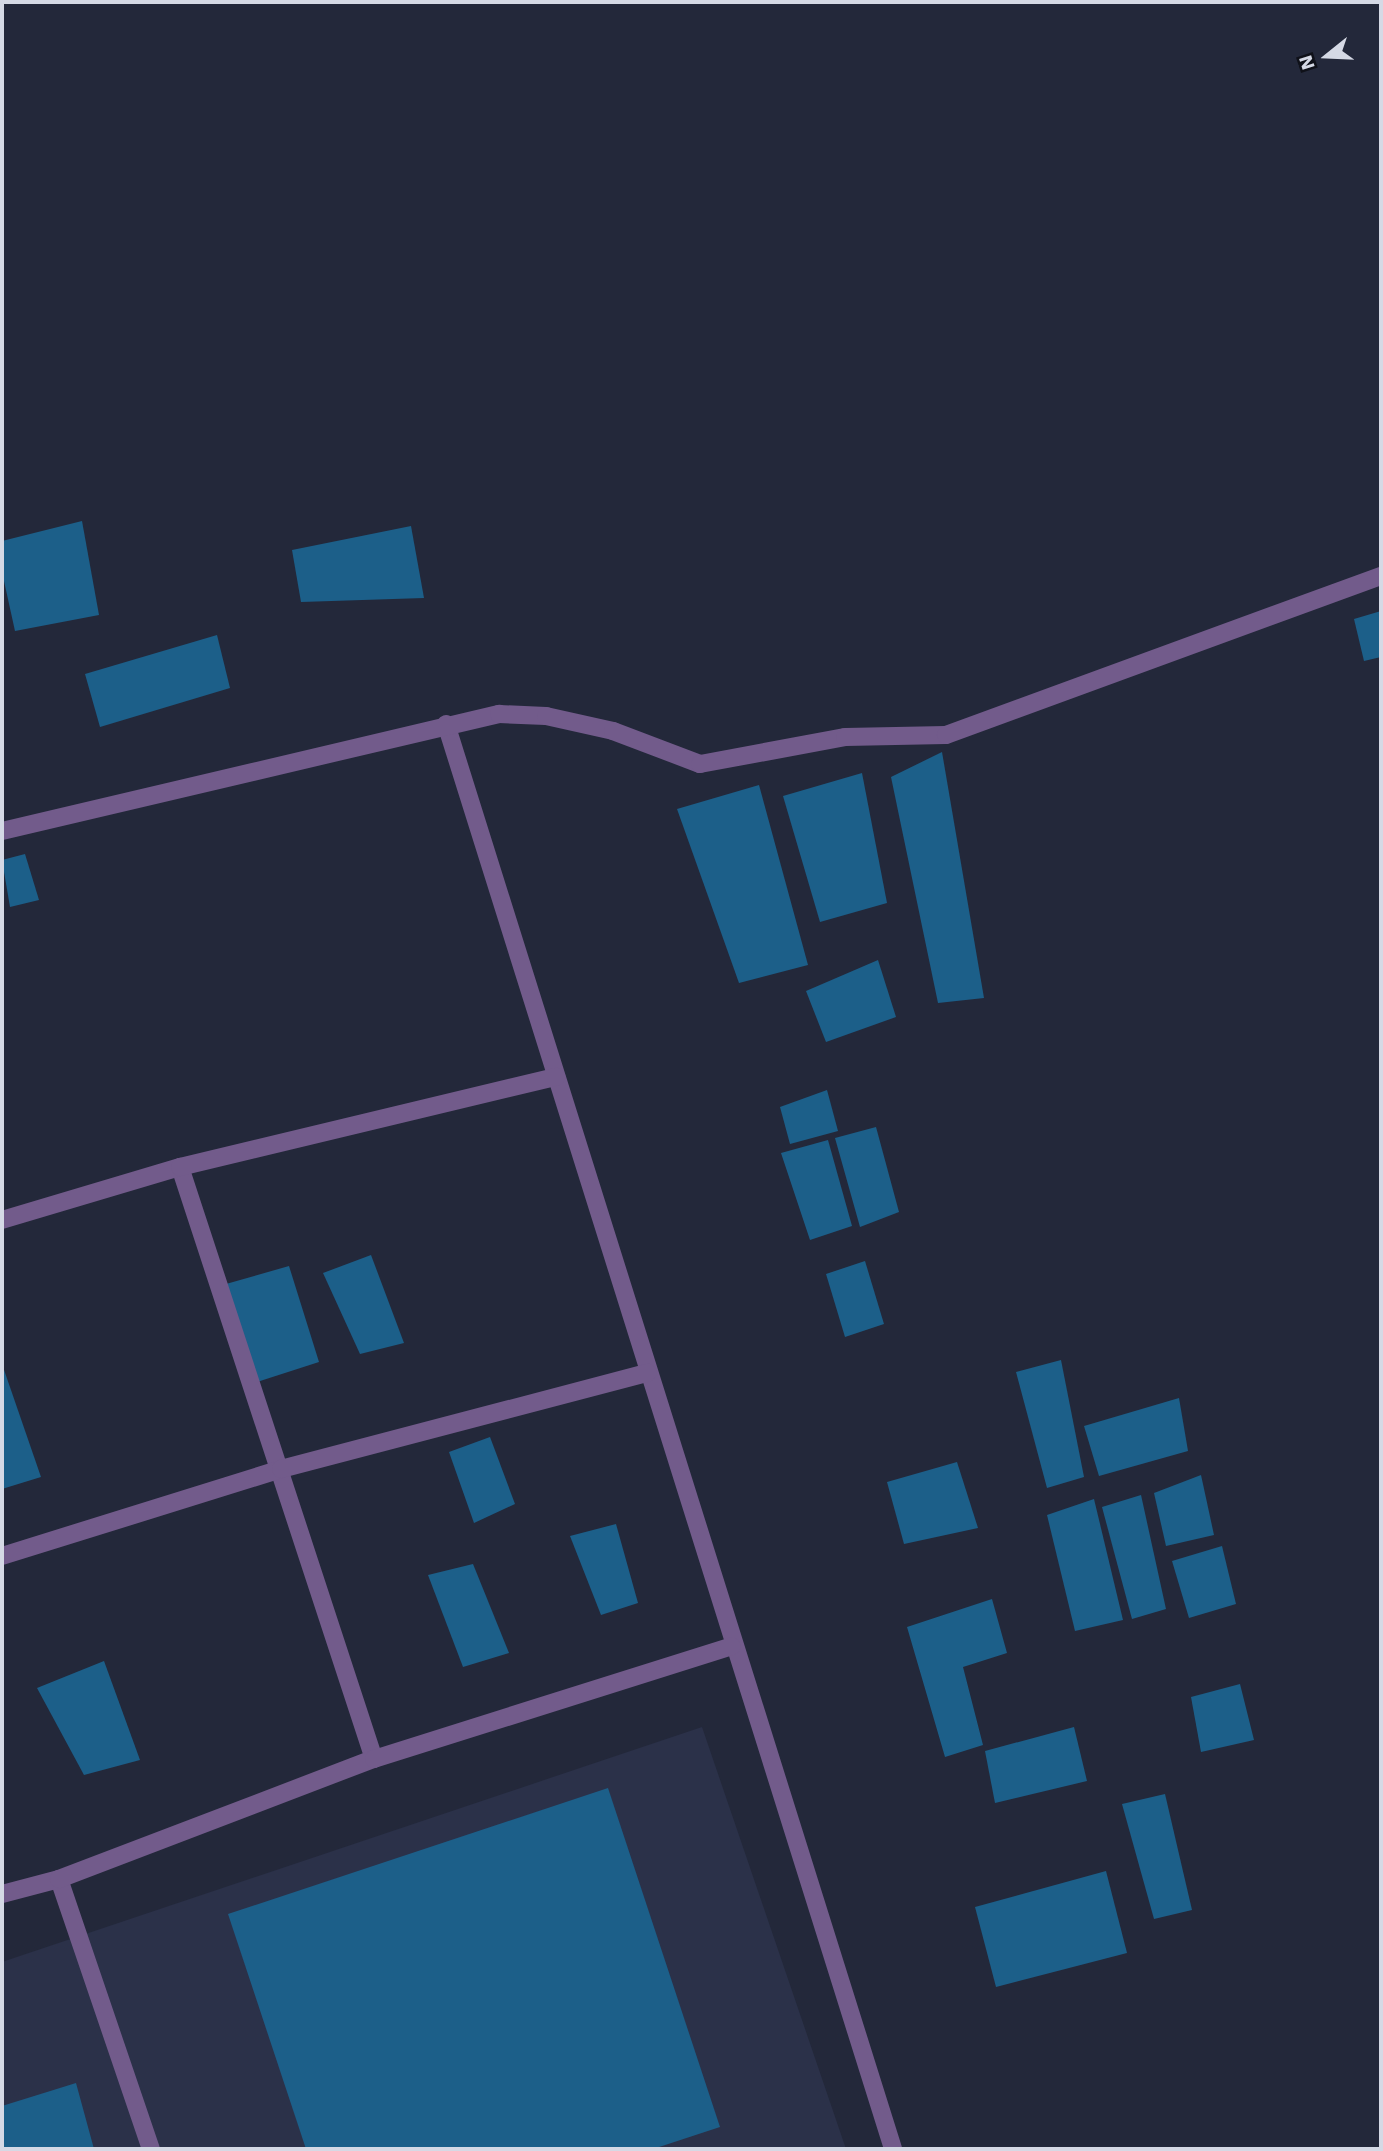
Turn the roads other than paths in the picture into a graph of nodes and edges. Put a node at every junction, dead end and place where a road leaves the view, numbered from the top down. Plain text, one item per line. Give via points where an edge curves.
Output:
1 (1381, 576) edge
2 (446, 724) junction
3 (2, 831) edge
4 (556, 1077) junction
5 (180, 1167) junction
6 (2, 1220) edge
7 (648, 1373) junction
8 (281, 1469) junction
9 (2, 1556) edge
10 (732, 1646) junction
11 (374, 1759) junction
12 (59, 1879) junction
13 (2, 1894) edge
14 (151, 2149) edge
15 (893, 2149) edge

1 - 2 street via 946,735 845,737 700,764 614,731 546,716 499,714
2 - 3 street
2 - 4 street
4 - 5 street
4 - 7 street
5 - 6 street
5 - 8 street
7 - 8 street
7 - 10 street
8 - 9 street
8 - 11 street
10 - 11 street
10 - 15 street
11 - 12 street
12 - 13 street
12 - 14 street

